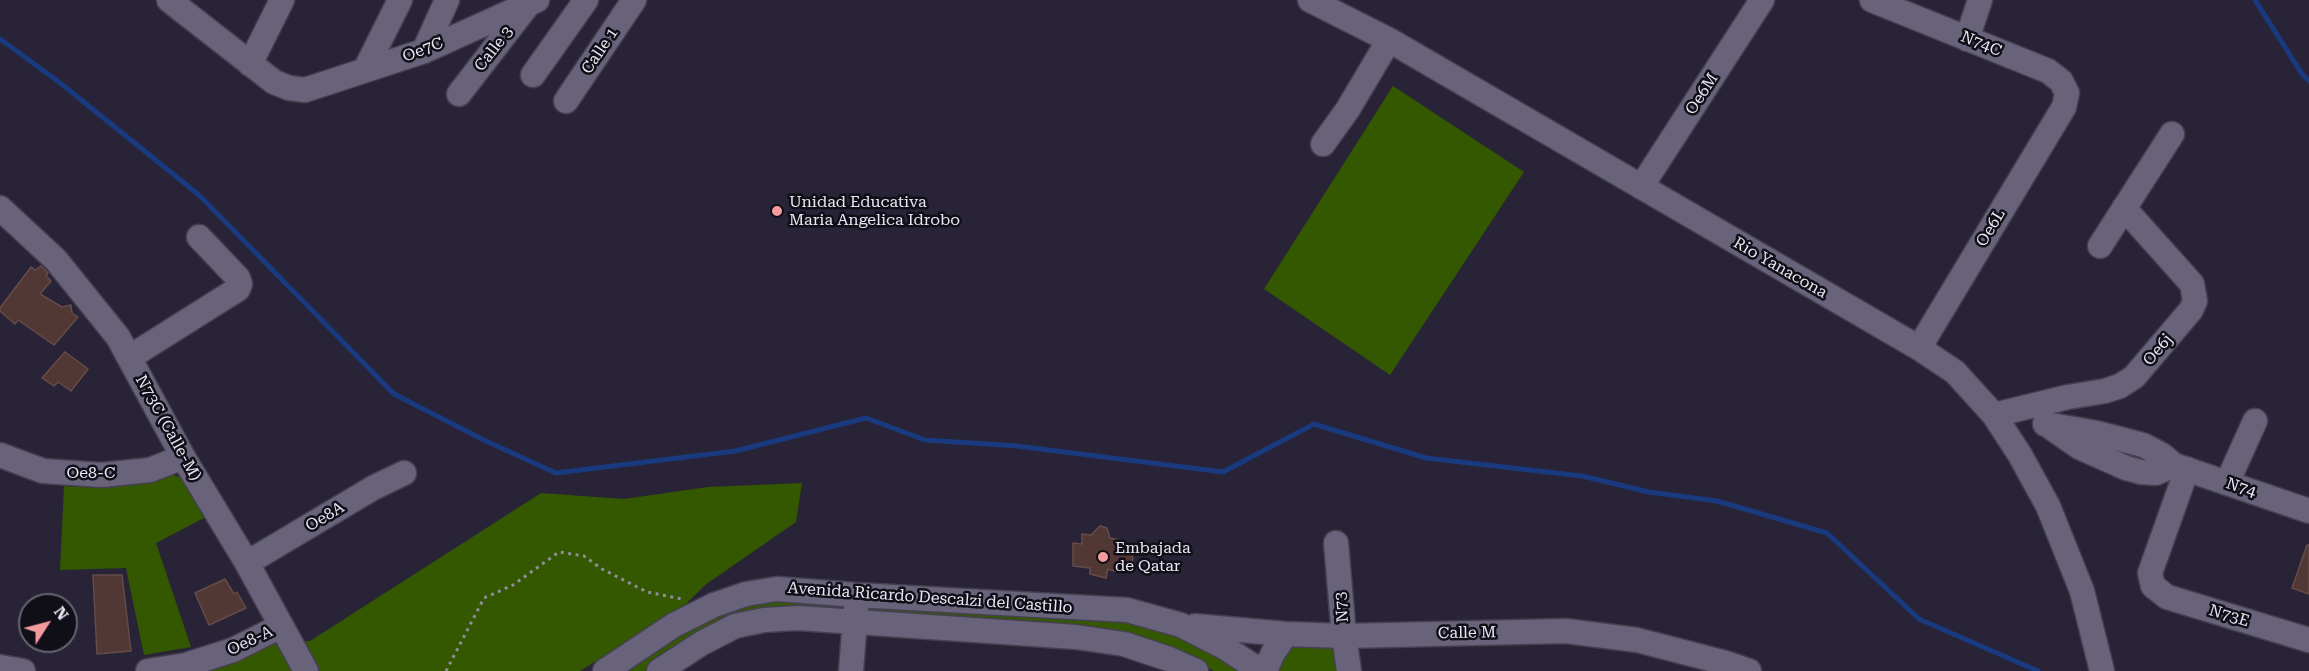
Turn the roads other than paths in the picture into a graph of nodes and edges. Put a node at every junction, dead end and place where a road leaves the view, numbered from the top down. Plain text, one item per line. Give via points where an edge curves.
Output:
1 (169, 0) edge
2 (282, 0) edge
3 (400, 0) edge
4 (447, 0) edge
5 (586, 0) edge
6 (634, 0) edge
7 (1310, 0) edge
8 (1762, 0) edge
9 (1872, 0) edge
10 (1980, 0) edge
11 (533, 2) edge
12 (1967, 39) junction
13 (1389, 40) junction
14 (424, 51) junction
15 (250, 64) junction
16 (365, 70) junction
17 (533, 75) dead end
18 (459, 94) dead end
19 (566, 101) dead end
20 (2064, 107) joint
21 (2172, 134) dead end
22 (1323, 144) dead end
23 (1641, 187) junction
24 (0, 208) edge
25 (2124, 208) junction
26 (199, 237) dead end
27 (2100, 246) dead end
28 (1918, 348) junction
29 (130, 357) junction
30 (2024, 408) junction
31 (1994, 415) junction
32 (2255, 421) dead end
33 (0, 455) edge
34 (183, 457) junction
35 (2180, 467) junction
36 (404, 473) dead end
37 (2227, 483) junction
38 (2309, 511) edge
39 (1336, 543) dead end
40 (247, 563) junction
41 (856, 595) junction
42 (855, 622) junction
43 (1181, 625) junction
44 (280, 626) junction
45 (1286, 634) junction
46 (1344, 636) junction
47 (2309, 640) edge
48 (0, 667) edge
49 (23, 671) edge
50 (148, 671) edge
51 (306, 671) edge
52 (605, 671) edge
53 (659, 671) edge
54 (851, 671) edge
55 (1196, 671) edge
56 (1263, 671) edge
57 (1350, 671) edge
58 (1749, 671) edge
59 (2102, 671) edge

1 - 15 street
2 - 15 street
3 - 16 street
4 - 14 street
5 - 17 street
6 - 19 street, Calle 1
7 - 13 street, Rio Yanacona
8 - 23 street, Oe6M
9 - 12 street, N74C
10 - 12 street
11 - 14 street, Oe7C
11 - 18 street, Calle 3
12 - 20 street, N74C via 2056,76 2065,87
13 - 22 street
13 - 23 street, Rio Yanacona
14 - 16 street, Oe7C
15 - 16 street, Oe7C via 274,82 305,90
20 - 28 street, Oe6L
21 - 25 street
23 - 28 street, Rio Yanacona
24 - 29 street, N73C (Calle-M) via 56,260
25 - 27 street
25 - 30 street, Oe6j via 2192,284 2195,301 2191,310 2134,377 2120,386
26 - 29 street via 238,278 238,290
28 - 31 street, Rio Yanacona via 1955,372
29 - 34 street, N73C (Calle-M)
30 - 31 street, Oe6j
30 - 35 street via 2079,447 2126,468 2156,473
31 - 59 street, Rio Yanacona via 2048,507 2082,591
32 - 37 street
33 - 34 street, Oe8-C via 43,471 102,475 150,470
34 - 40 street, N73C (Calle-M)
35 - 37 street, N74
35 - 47 street, N73E via 2150,573 2153,586 2167,597
36 - 40 street, Oe8A
37 - 38 street, N74
39 - 46 street, N73
40 - 44 street, N73C (Calle-M)
41 - 42 street
41 - 43 street, Avenida Ricardo Descalzi del Castillo via 1127,610
41 - 52 street, Avenida Ricardo Descalzi del Castillo via 777,589 746,594 674,625
42 - 53 street, Avenida Ricardo Descalzi del Castillo via 798,618 735,626
42 - 54 street
42 - 55 street, Avenida Ricardo Descalzi del Castillo via 1076,637 1124,644
43 - 45 street, Calle M
43 - 56 street, Avenida Ricardo Descalzi del Castillo
44 - 50 street, Oe8-A via 233,650 186,665
44 - 51 street, N73C (Calle-M)
45 - 46 street, Calle M
45 - 56 street
46 - 57 street, N73
46 - 58 street, Calle M via 1566,631 1637,640
48 - 49 street

